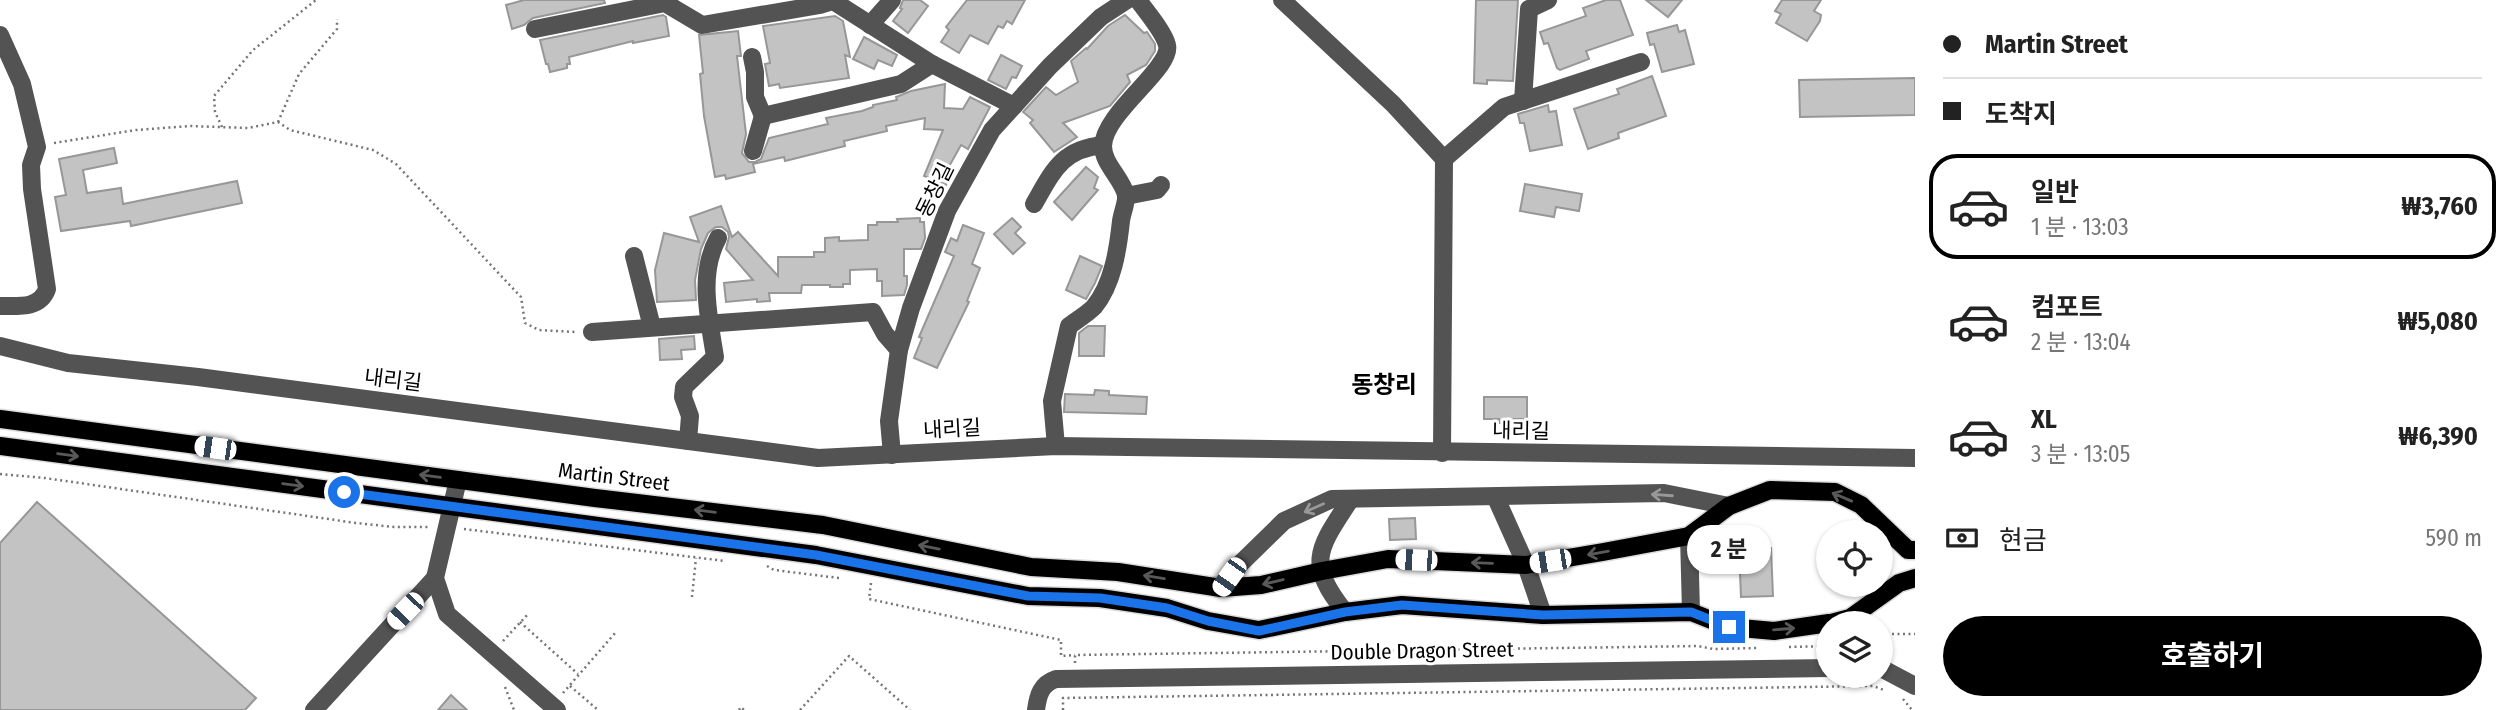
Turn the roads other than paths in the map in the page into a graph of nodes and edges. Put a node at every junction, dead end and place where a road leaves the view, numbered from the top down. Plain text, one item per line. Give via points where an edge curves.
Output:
1 (892, 0) edge
2 (1127, 0) edge
3 (1138, 0) edge
4 (1282, 0) edge
5 (1548, 0) edge
6 (1532, 5) edge
7 (870, 25) junction
8 (535, 29) dead end
9 (0, 35) edge
10 (752, 57) dead end
11 (1641, 62) dead end
12 (932, 64) junction
13 (1523, 101) junction
14 (1014, 106) junction
15 (763, 116) junction
16 (1103, 145) junction
17 (753, 152) dead end
18 (1444, 159) junction
19 (1161, 185) dead end
20 (1126, 196) junction
21 (1034, 204) dead end
22 (718, 238) dead end
23 (634, 256) dead end
24 (0, 306) edge
25 (710, 323) junction
26 (652, 327) junction
27 (592, 332) road end
28 (0, 346) edge
29 (899, 349) junction
30 (0, 419) edge
31 (688, 441) junction
32 (0, 446) edge
33 (1056, 446) junction
34 (1442, 453) junction
35 (892, 455) junction
36 (1915, 458) edge
37 (458, 480) junction
38 (1491, 498) junction
39 (1350, 500) junction
40 (450, 506) junction
41 (1729, 506) junction
42 (1689, 536) junction
43 (1915, 550) edge
44 (1526, 565) junction
45 (1322, 571) junction
46 (435, 578) junction
47 (1915, 578) edge
48 (1221, 589) junction
49 (1860, 611) edge
50 (1345, 612) junction
51 (1691, 612) junction
52 (1543, 615) junction
53 (1816, 625) edge
54 (1816, 668) edge
55 (1893, 674) edge
56 (1915, 686) edge
57 (555, 708) edge
58 (314, 710) edge
59 (1036, 710) edge

1 - 7 street
2 - 14 street, 동창길 via 1101,17
3 - 16 street via 1167,42 1168,52 1112,123
4 - 18 street via 1393,104
5 - 6 street
6 - 13 street
7 - 8 street via 833,1 702,25 665,3
7 - 12 street
9 - 24 street via 22,84 37,146 31,165 32,189 47,289 38,303
10 - 15 street via 755,97
11 - 13 street
12 - 14 street
12 - 15 street via 901,84
13 - 18 street via 1504,107
14 - 29 street, 동창길 via 992,130 947,211
15 - 17 street
16 - 20 street
16 - 21 street via 1066,156
18 - 34 street
19 - 20 street via 1157,190
20 - 33 street via 1118,251 1103,294 1093,309 1069,326 1052,401
22 - 25 street via 707,272
23 - 26 street
25 - 26 street
25 - 29 street via 873,312
25 - 31 street via 715,357 684,387 682,397 690,416
26 - 27 street
28 - 31 street, 내리길 via 68,363
29 - 35 street, 동창길 via 889,421
37 -> 30 main road, Martin Street
31 - 35 street, 내리길 via 818,458
32 -> 40 main road
33 - 34 street, 내리길
33 - 35 street, 내리길
34 - 36 street, 내리길
37 - 40 street
48 -> 37 main road, Martin Street via 1118,572 1031,568 823,526
38 - 39 street
41 -> 38 street via 1664,494
38 - 44 street
39 - 45 street via 1319,555
39 -> 48 street via 1332,499 1284,521
40 - 46 street
40 - 50 main road via 816,555 1028,596 1100,598 1167,608 1259,631
41 - 42 main road
43 -> 41 main road via 1908,550 1861,505 1835,492 1770,490
42 -> 44 main road, Martin Street
42 - 51 street
44 -> 45 main road, Martin Street via 1388,559
44 - 52 street
45 -> 48 main road, Martin Street
45 - 50 street
46 - 57 street via 447,614
46 - 58 street
47 - 49 main road via 1899,583
50 - 52 main road via 1402,605
51 - 52 main road
51 -> 53 main road via 1729,627 1774,631
54 - 59 street, Double Dragon Street via 1056,679 1041,689
55 - 56 street

